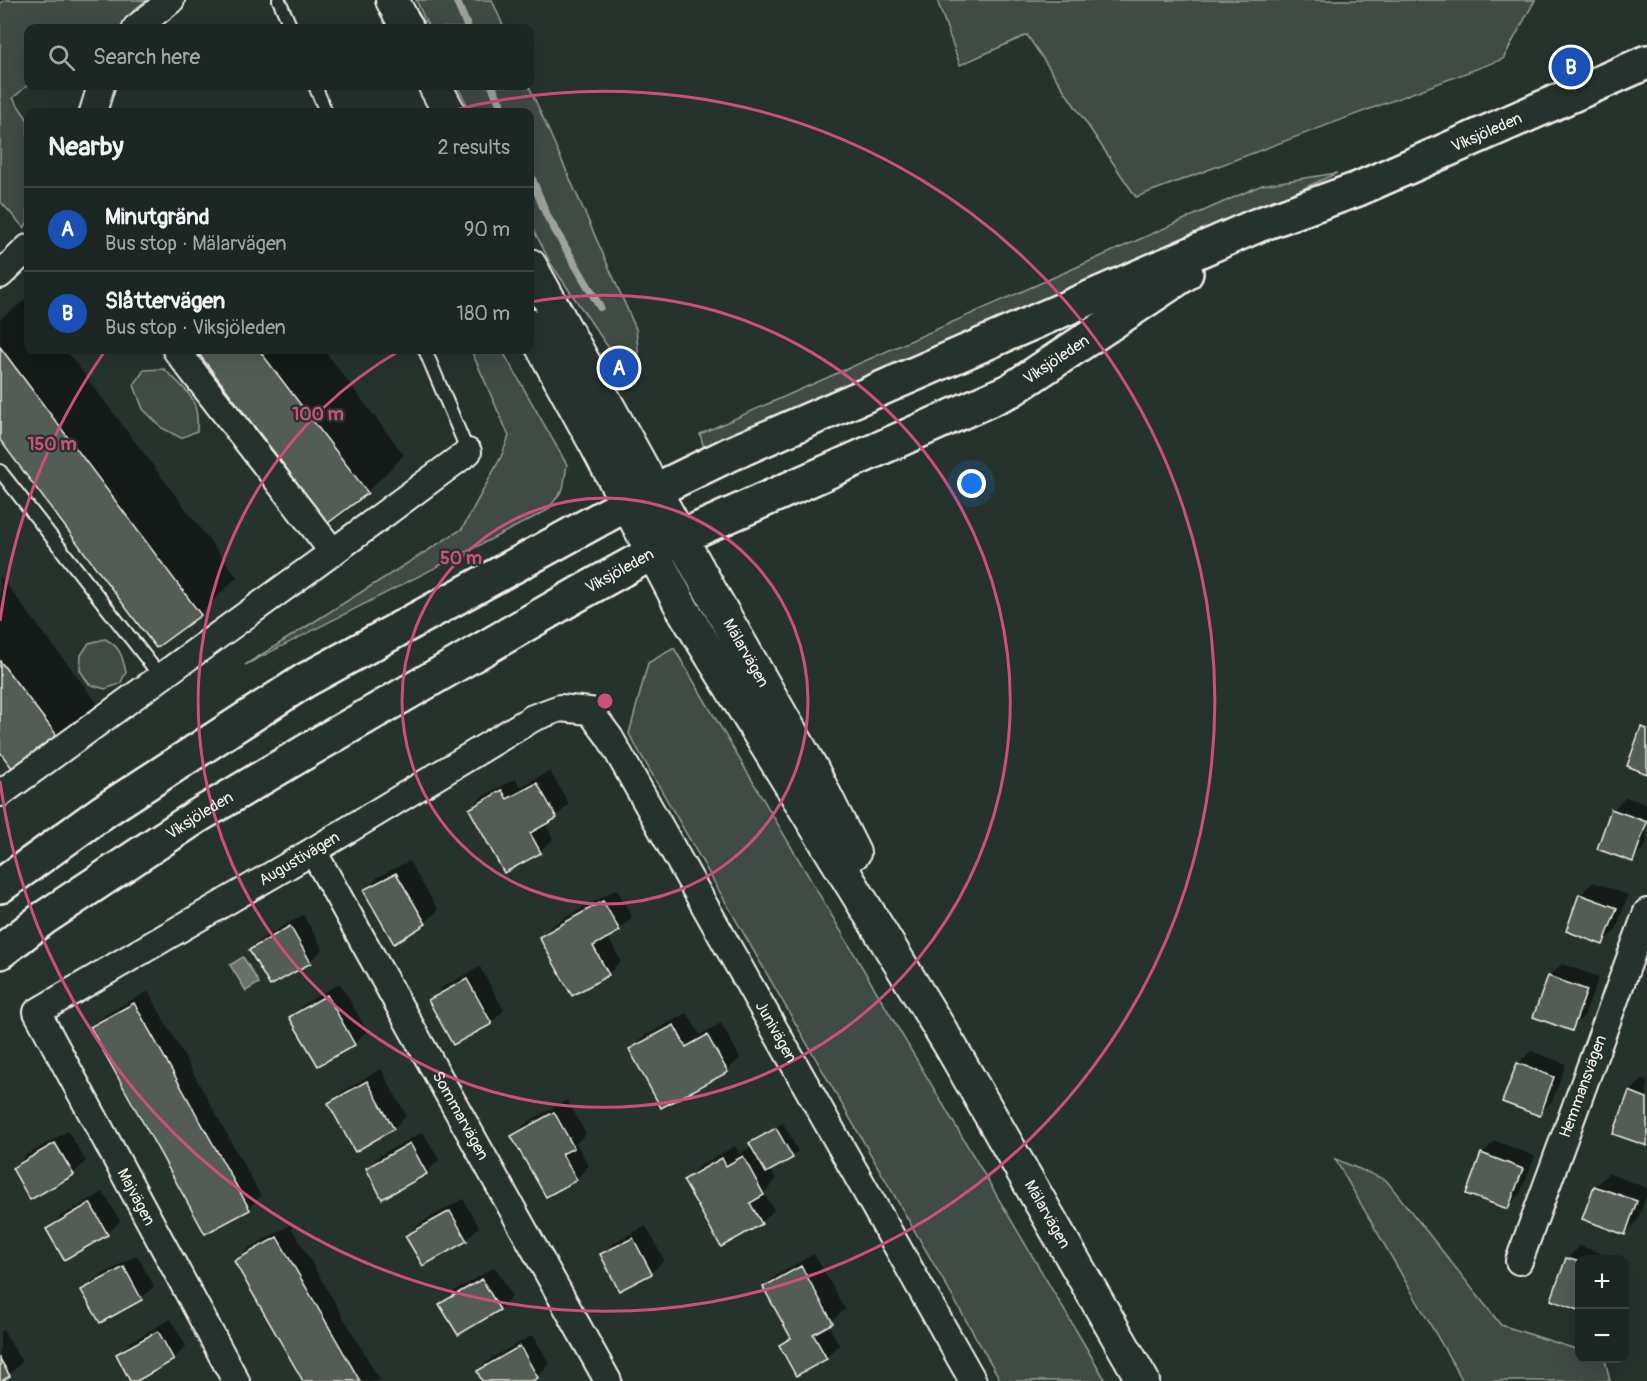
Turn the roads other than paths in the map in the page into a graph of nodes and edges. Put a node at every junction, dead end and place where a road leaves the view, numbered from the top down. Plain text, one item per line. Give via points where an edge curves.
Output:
1 (171, 0) edge
2 (279, 0) edge
3 (387, 0) edge
4 (392, 0) edge
5 (141, 24) edge
6 (289, 24) edge
7 (396, 24) edge
8 (405, 24) edge
9 (1647, 62) edge
10 (100, 90) edge
11 (317, 90) edge
12 (419, 90) edge
13 (437, 90) edge
14 (94, 108) edge
15 (324, 108) edge
16 (425, 108) edge
17 (447, 108) edge
18 (1258, 225) junction
19 (24, 252) edge
20 (534, 273) edge
21 (0, 275) edge
22 (534, 331) edge
23 (179, 354) edge
24 (427, 354) edge
25 (468, 452) joint
26 (0, 471) edge
27 (641, 497) junction
28 (667, 544) junction
29 (333, 552) junction
30 (161, 677) junction
31 (560, 708) joint
32 (0, 791) edge
33 (313, 851) junction
34 (0, 886) edge
35 (1647, 912) edge
36 (0, 952) edge
37 (37, 1012) joint
38 (1519, 1261) dead end
39 (236, 1381) edge
40 (608, 1381) edge
41 (973, 1381) edge
42 (1143, 1381) edge

1 - 5 street
2 - 6 lane
3 - 7 street
4 - 8 street
9 - 18 main road, Viksjöleden via 1358,189
10 - 14 street
11 - 15 lane
12 - 16 street
13 - 17 street
18 - 27 main road, Viksjöleden via 728,455
18 - 28 main road, Viksjöleden via 1011,390
19 - 21 street
20 - 27 street, Mälarvägen
22 - 27 street, Mälarvägen
23 - 29 street
24 - 25 lane
25 - 29 street
26 - 30 lane
27 - 28 street, Mälarvägen
27 - 34 main road, Viksjöleden via 304,681 104,811
28 - 36 main road, Viksjöleden via 196,818 44,918
28 - 42 street, Mälarvägen via 812,769 951,1047
29 - 30 street
30 - 32 street
31 - 33 street, Augustivägen via 533,718
31 - 41 street, Junivägen via 590,711 610,738
33 - 37 street, Augustivägen
33 - 40 street, Sommarvägen
35 - 38 street, Hemmansvägen
37 - 39 street, Majvägen

